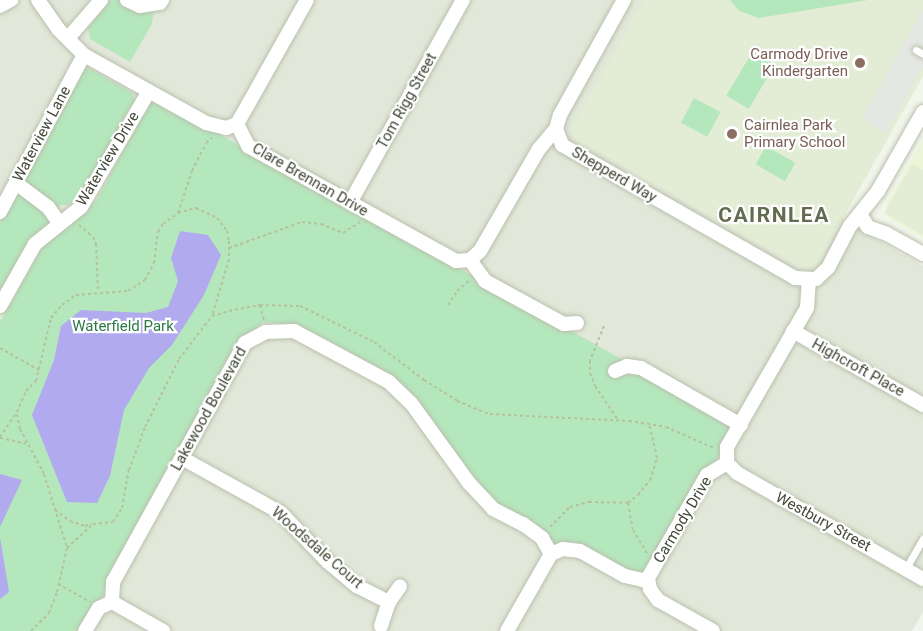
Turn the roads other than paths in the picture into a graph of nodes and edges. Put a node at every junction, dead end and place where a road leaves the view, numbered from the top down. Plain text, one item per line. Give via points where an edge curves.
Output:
1 (11, 0) edge
2 (38, 0) edge
3 (102, 0) edge
4 (126, 0) edge
5 (162, 0) edge
6 (307, 0) edge
7 (463, 0) edge
8 (624, 0) edge
9 (0, 6) edge
10 (69, 37) junction
11 (84, 55) junction
12 (148, 93) junction
13 (923, 111) edge
14 (231, 126) junction
15 (556, 129) junction
16 (16, 183) junction
17 (351, 201) junction
18 (0, 212) edge
19 (865, 220) junction
20 (59, 223) junction
21 (923, 254) edge
22 (470, 260) junction
23 (809, 280) junction
24 (0, 306) edge
25 (577, 323) dead end
26 (793, 331) junction
27 (615, 371) dead end
28 (923, 405) edge
29 (741, 425) junction
30 (182, 458) junction
31 (726, 458) junction
32 (923, 538) edge
33 (551, 554) junction
34 (906, 568) junction
35 (652, 572) junction
36 (922, 578) edge
37 (400, 586) dead end
38 (112, 602) junction
39 (389, 602) junction
40 (381, 626) dead end
41 (85, 631) edge
42 (164, 631) edge
43 (507, 631) edge
44 (713, 631) edge

1 - 9 street
2 - 10 street via 58,29
3 - 10 street
4 - 5 street via 140,6
6 - 14 street
7 - 17 street, Tom Rigg Street
8 - 15 street
10 - 11 street
11 - 12 street
11 - 16 street, Waterview Lane
12 - 14 street via 206,123
12 - 20 street, Waterview Drive via 87,198
13 - 19 street
14 - 17 street, Clare Brennan Drive via 249,146
15 - 22 street via 539,149 480,251
15 - 23 street, Shepperd Way via 562,145 795,278
16 - 18 street, Waterview Lane
16 - 20 street via 48,207
17 - 22 street, Clare Brennan Drive via 456,261
19 - 21 street
19 - 23 street via 844,240 828,268
20 - 24 street, Waterview Drive via 35,244
22 - 25 street via 485,281 564,324
23 - 26 street, Carmody Drive via 807,308
26 - 28 street, Highcroft Place
26 - 29 street, Carmody Drive
27 - 29 street via 627,366 641,368
29 - 31 street, Carmody Drive
30 - 33 street, Lakewood Boulevard via 245,343 266,332 294,331 388,382 411,403 469,483 493,509 542,538
30 - 38 street, Lakewood Boulevard via 113,582
30 - 39 street, Woodsdale Court via 280,513 357,586
31 - 34 street, Westbury Street via 737,473
31 - 35 street, Carmody Drive via 707,475
32 - 34 lane
33 - 35 street, Carmody Drive via 563,549 580,551 625,576 643,580
33 - 43 street
34 - 36 street, Westbury Street
35 - 44 street via 650,590 658,600
37 - 39 street
38 - 41 street via 99,608
38 - 42 street
39 - 40 street

